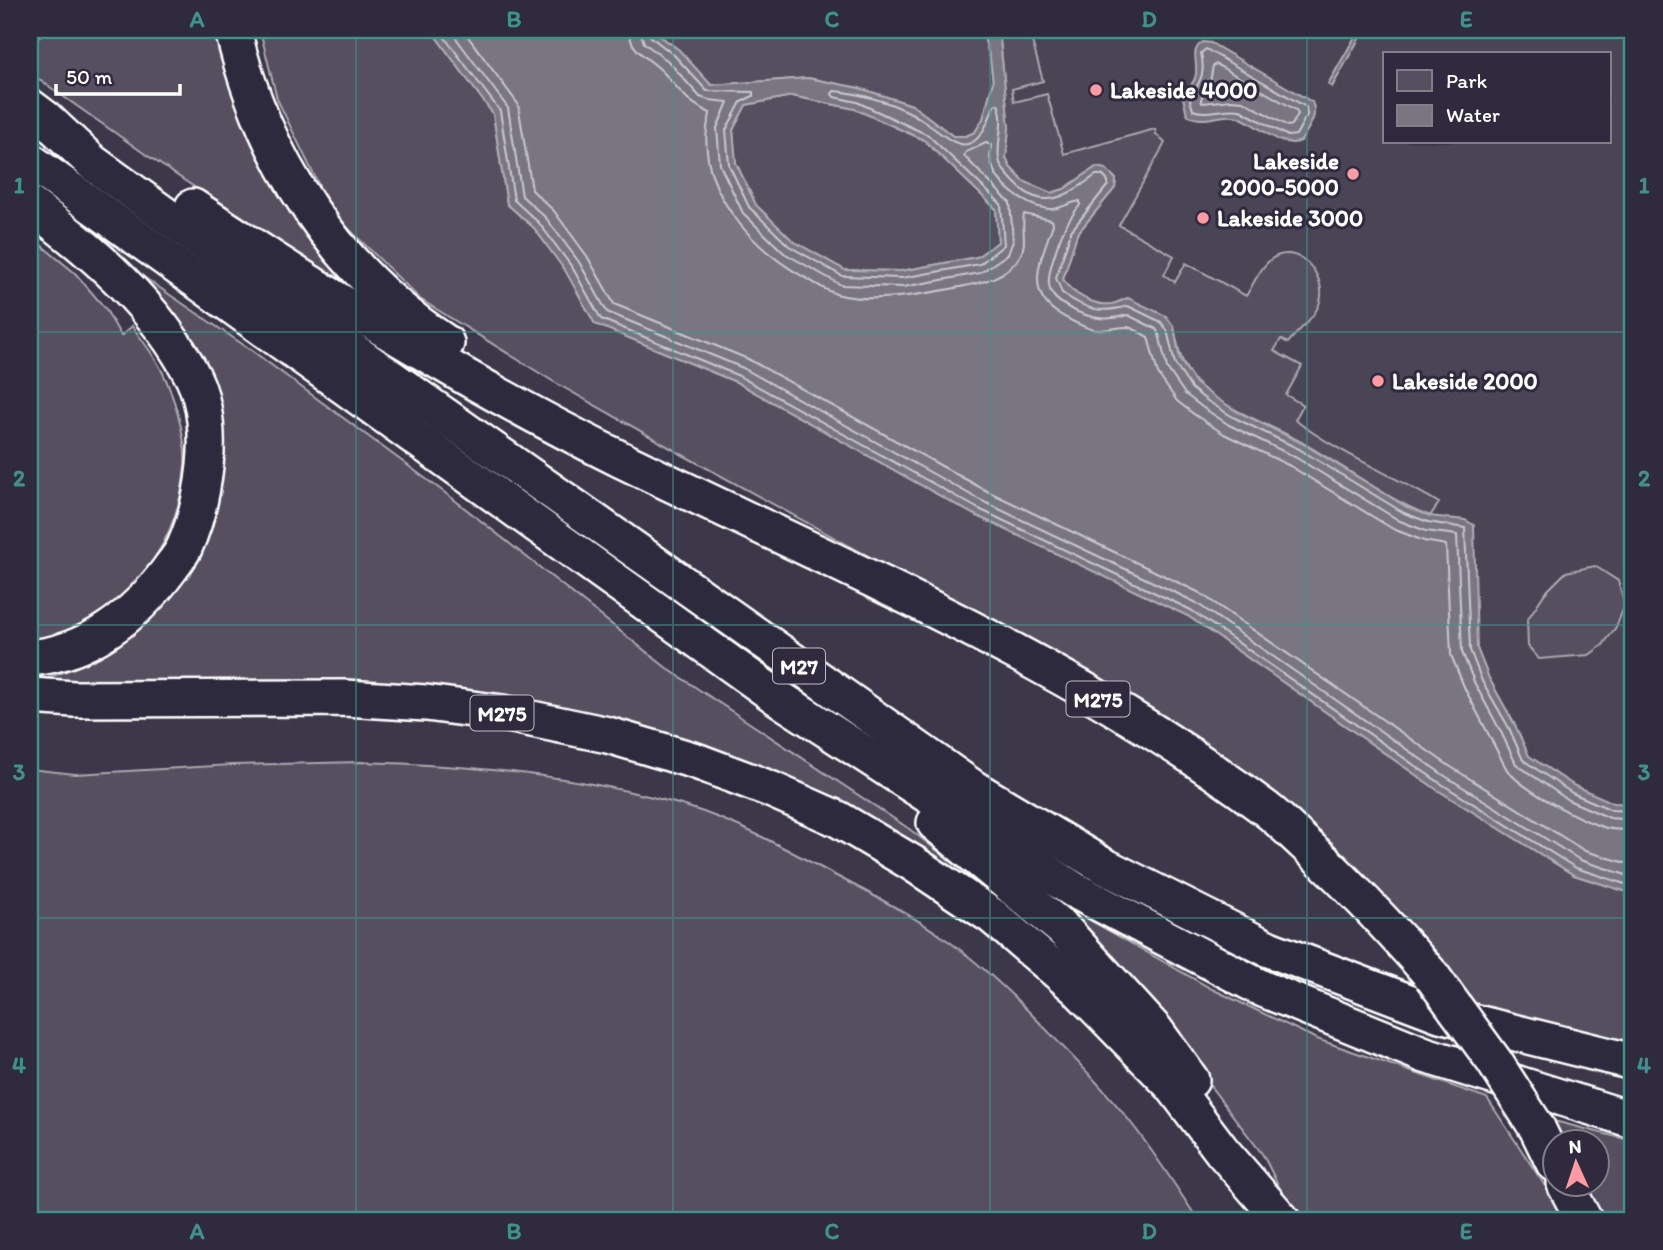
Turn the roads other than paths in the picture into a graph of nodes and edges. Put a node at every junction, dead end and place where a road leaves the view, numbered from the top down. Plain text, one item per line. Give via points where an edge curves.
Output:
1 (233, 30) edge
2 (38, 113) edge
3 (30, 161) edge
4 (30, 205) edge
5 (710, 501) junction
6 (30, 658) edge
7 (30, 696) edge
8 (777, 697) junction
9 (1633, 1062) edge
10 (1633, 1120) edge
11 (1540, 1135) edge
12 (1572, 1198) edge
13 (1282, 1220) edge
14 (1584, 1220) edge

1 - 5 highway, M275 via 259,118 283,167 312,215 378,290 459,352 676,473
2 - 5 highway via 103,149 417,350 617,458
2 - 9 highway, M27 via 93,163 379,369 973,788 1078,851 1257,943 1440,1014
3 - 8 highway, M27
4 - 6 highway via 111,270 146,309 194,379 207,448 202,499 183,550 153,592 117,626 77,647
5 - 11 highway, M275, bridge via 1063,678 1268,810 1345,880 1432,976 1494,1061
7 - 13 highway, M275 via 345,698 426,703 608,735 770,789 838,818 1002,925 1078,989 1172,1086
8 - 10 highway, M27 via 1074,890 1264,989 1425,1055
8 - 13 highway via 1063,929 1155,1030
12 - 14 highway

